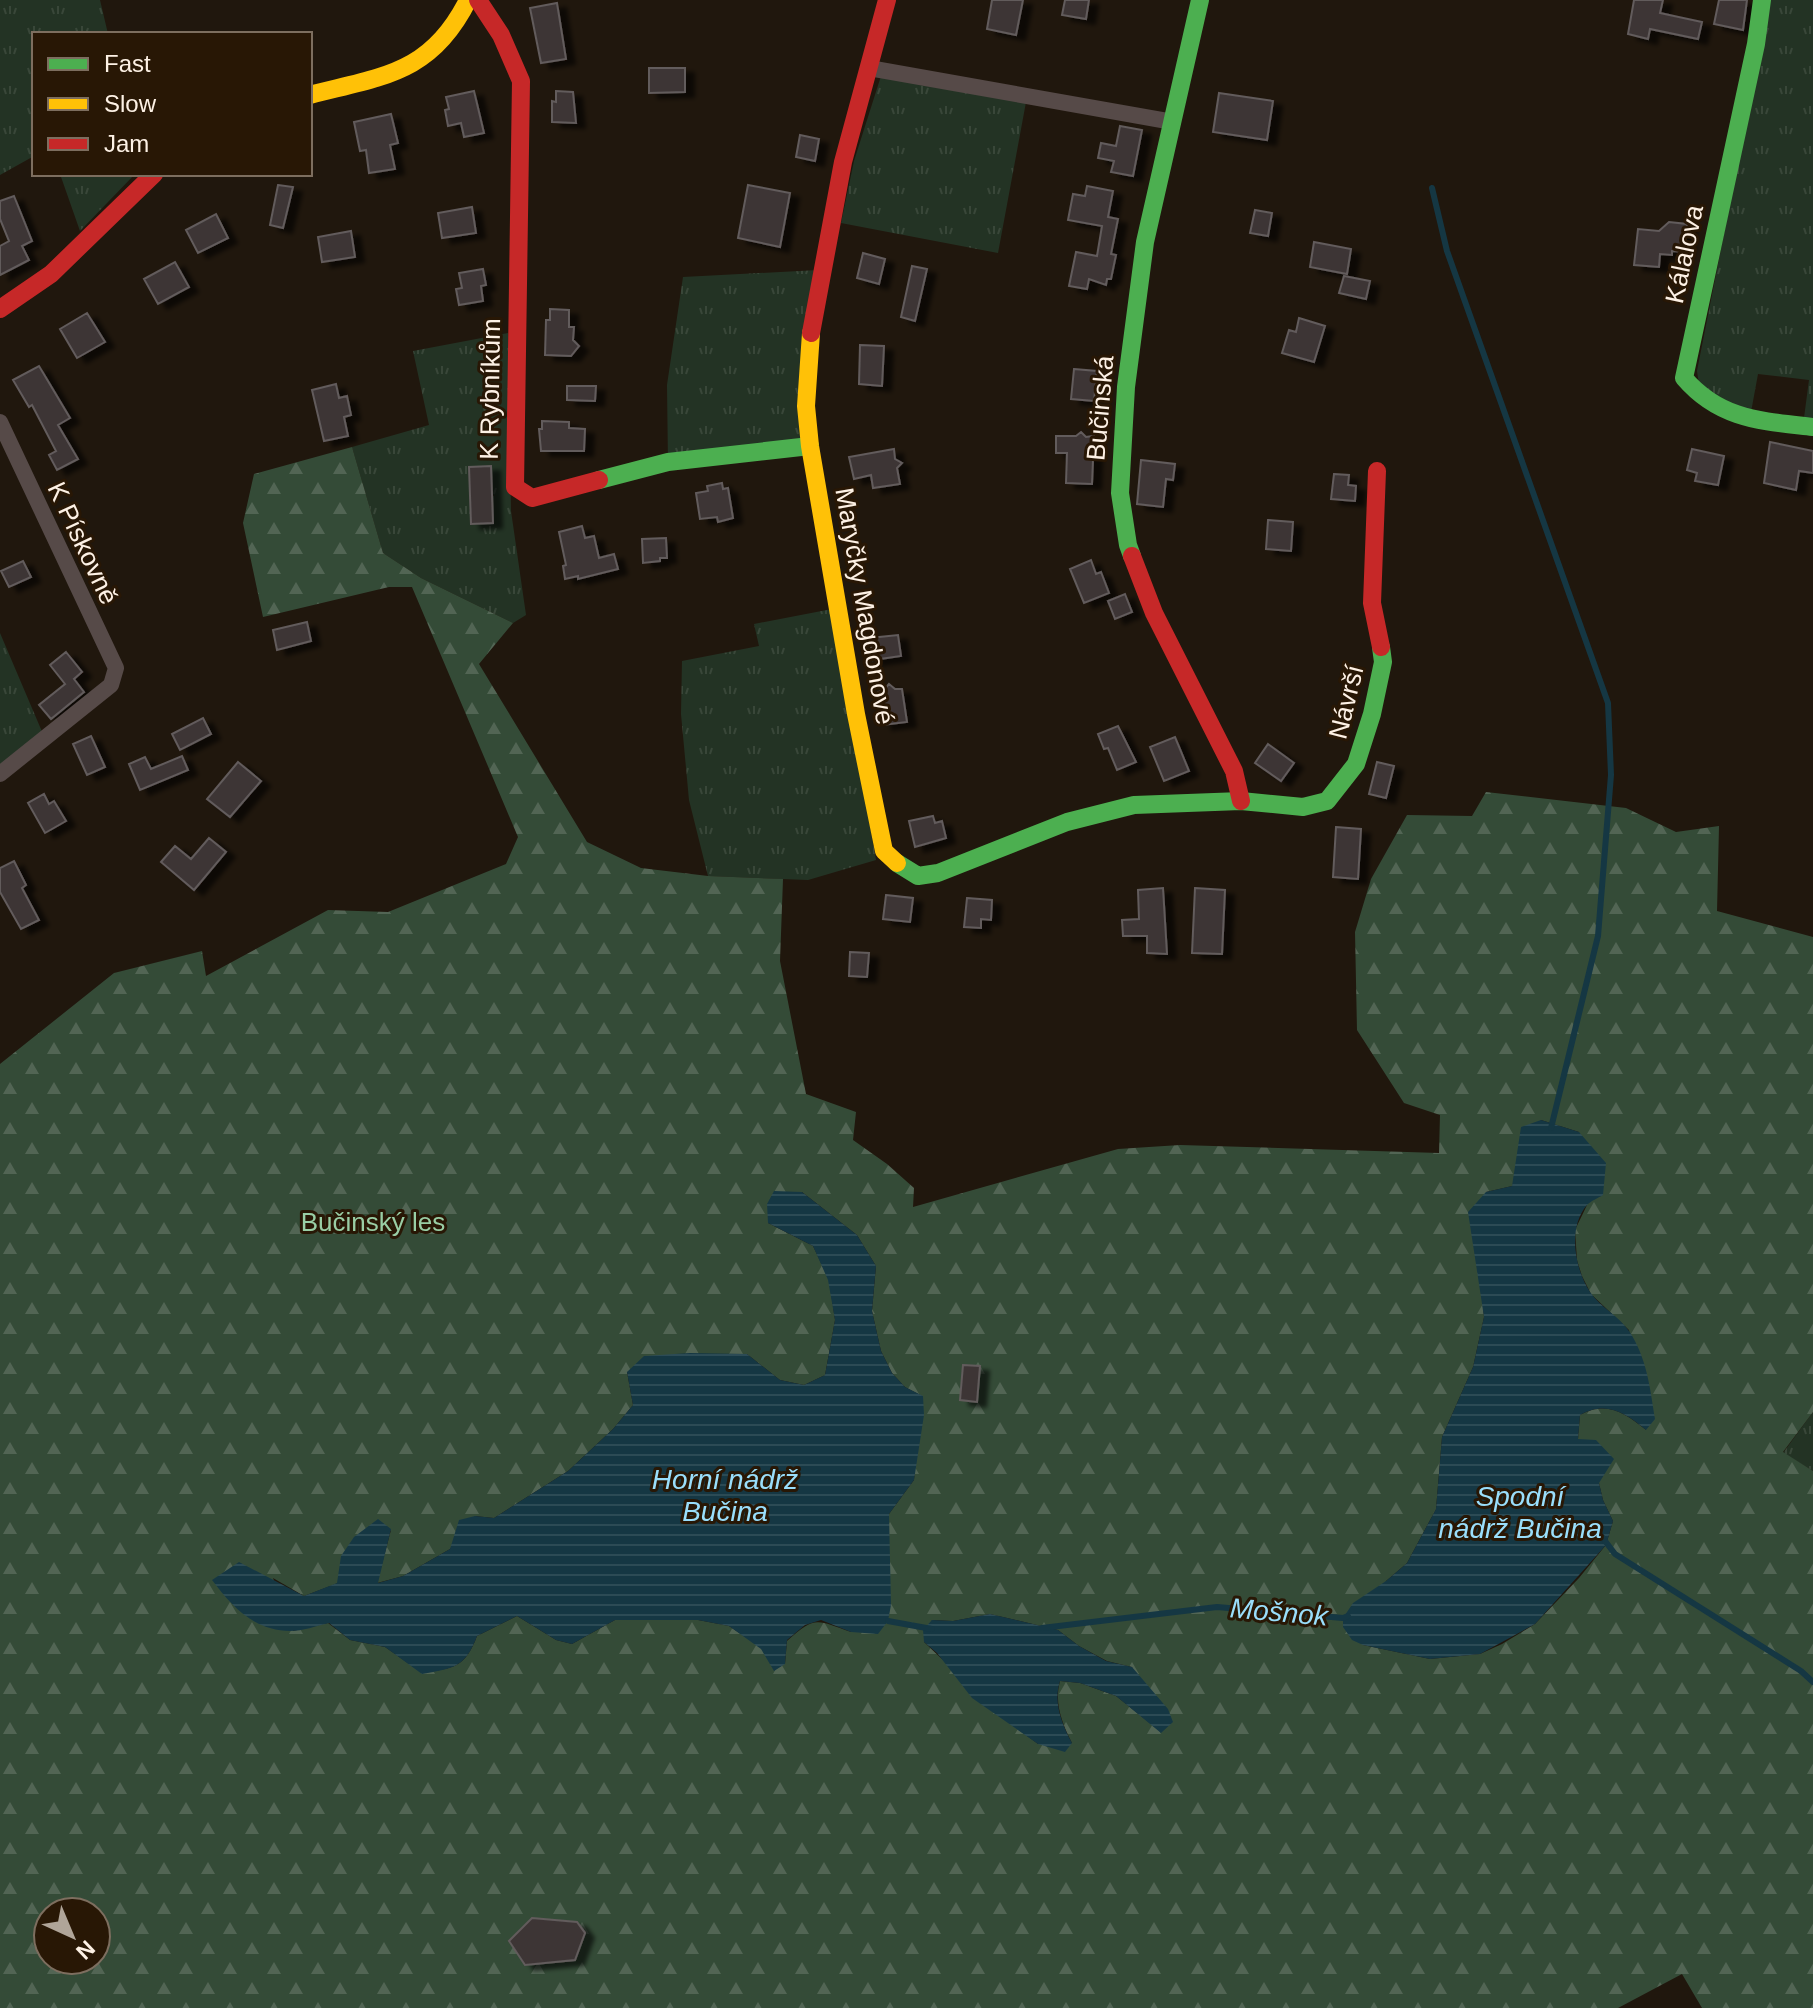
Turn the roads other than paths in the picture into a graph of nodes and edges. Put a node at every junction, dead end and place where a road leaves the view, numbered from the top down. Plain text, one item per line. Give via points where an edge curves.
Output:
1 (468, 0) edge
2 (478, 0) edge
3 (887, 0) edge
4 (1200, 0) edge
5 (1762, 0) edge
6 (869, 68) junction
7 (312, 94) edge
8 (1173, 122) junction
9 (152, 176) edge
10 (0, 309) edge
11 (0, 422) edge
12 (1813, 427) edge
13 (810, 446) junction
14 (1377, 471) dead end
15 (0, 774) edge
16 (1241, 801) junction

1 - 7 street via 431,52 398,72
2 - 13 street, K Rybníkům via 521,81 515,487 532,498 668,462
3 - 6 street, Maryčky Magdonové
4 - 8 street, Bučinská
5 - 12 street, Kálalova via 1684,378 1695,395 1721,410 1749,420
6 - 8 street
6 - 13 street, Maryčky Magdonové via 843,162 809,346
8 - 16 street, Bučinská via 1145,242 1126,387 1120,493 1128,545 1154,613 1234,771
9 - 10 street via 51,274
11 - 15 street, K Pískovně via 116,668 111,685
13 - 16 street, Maryčky Magdonové via 884,851 901,867 918,876 938,873 1067,822 1134,805
14 - 16 street, Návrší via 1372,603 1383,662 1356,764 1327,801 1303,807

